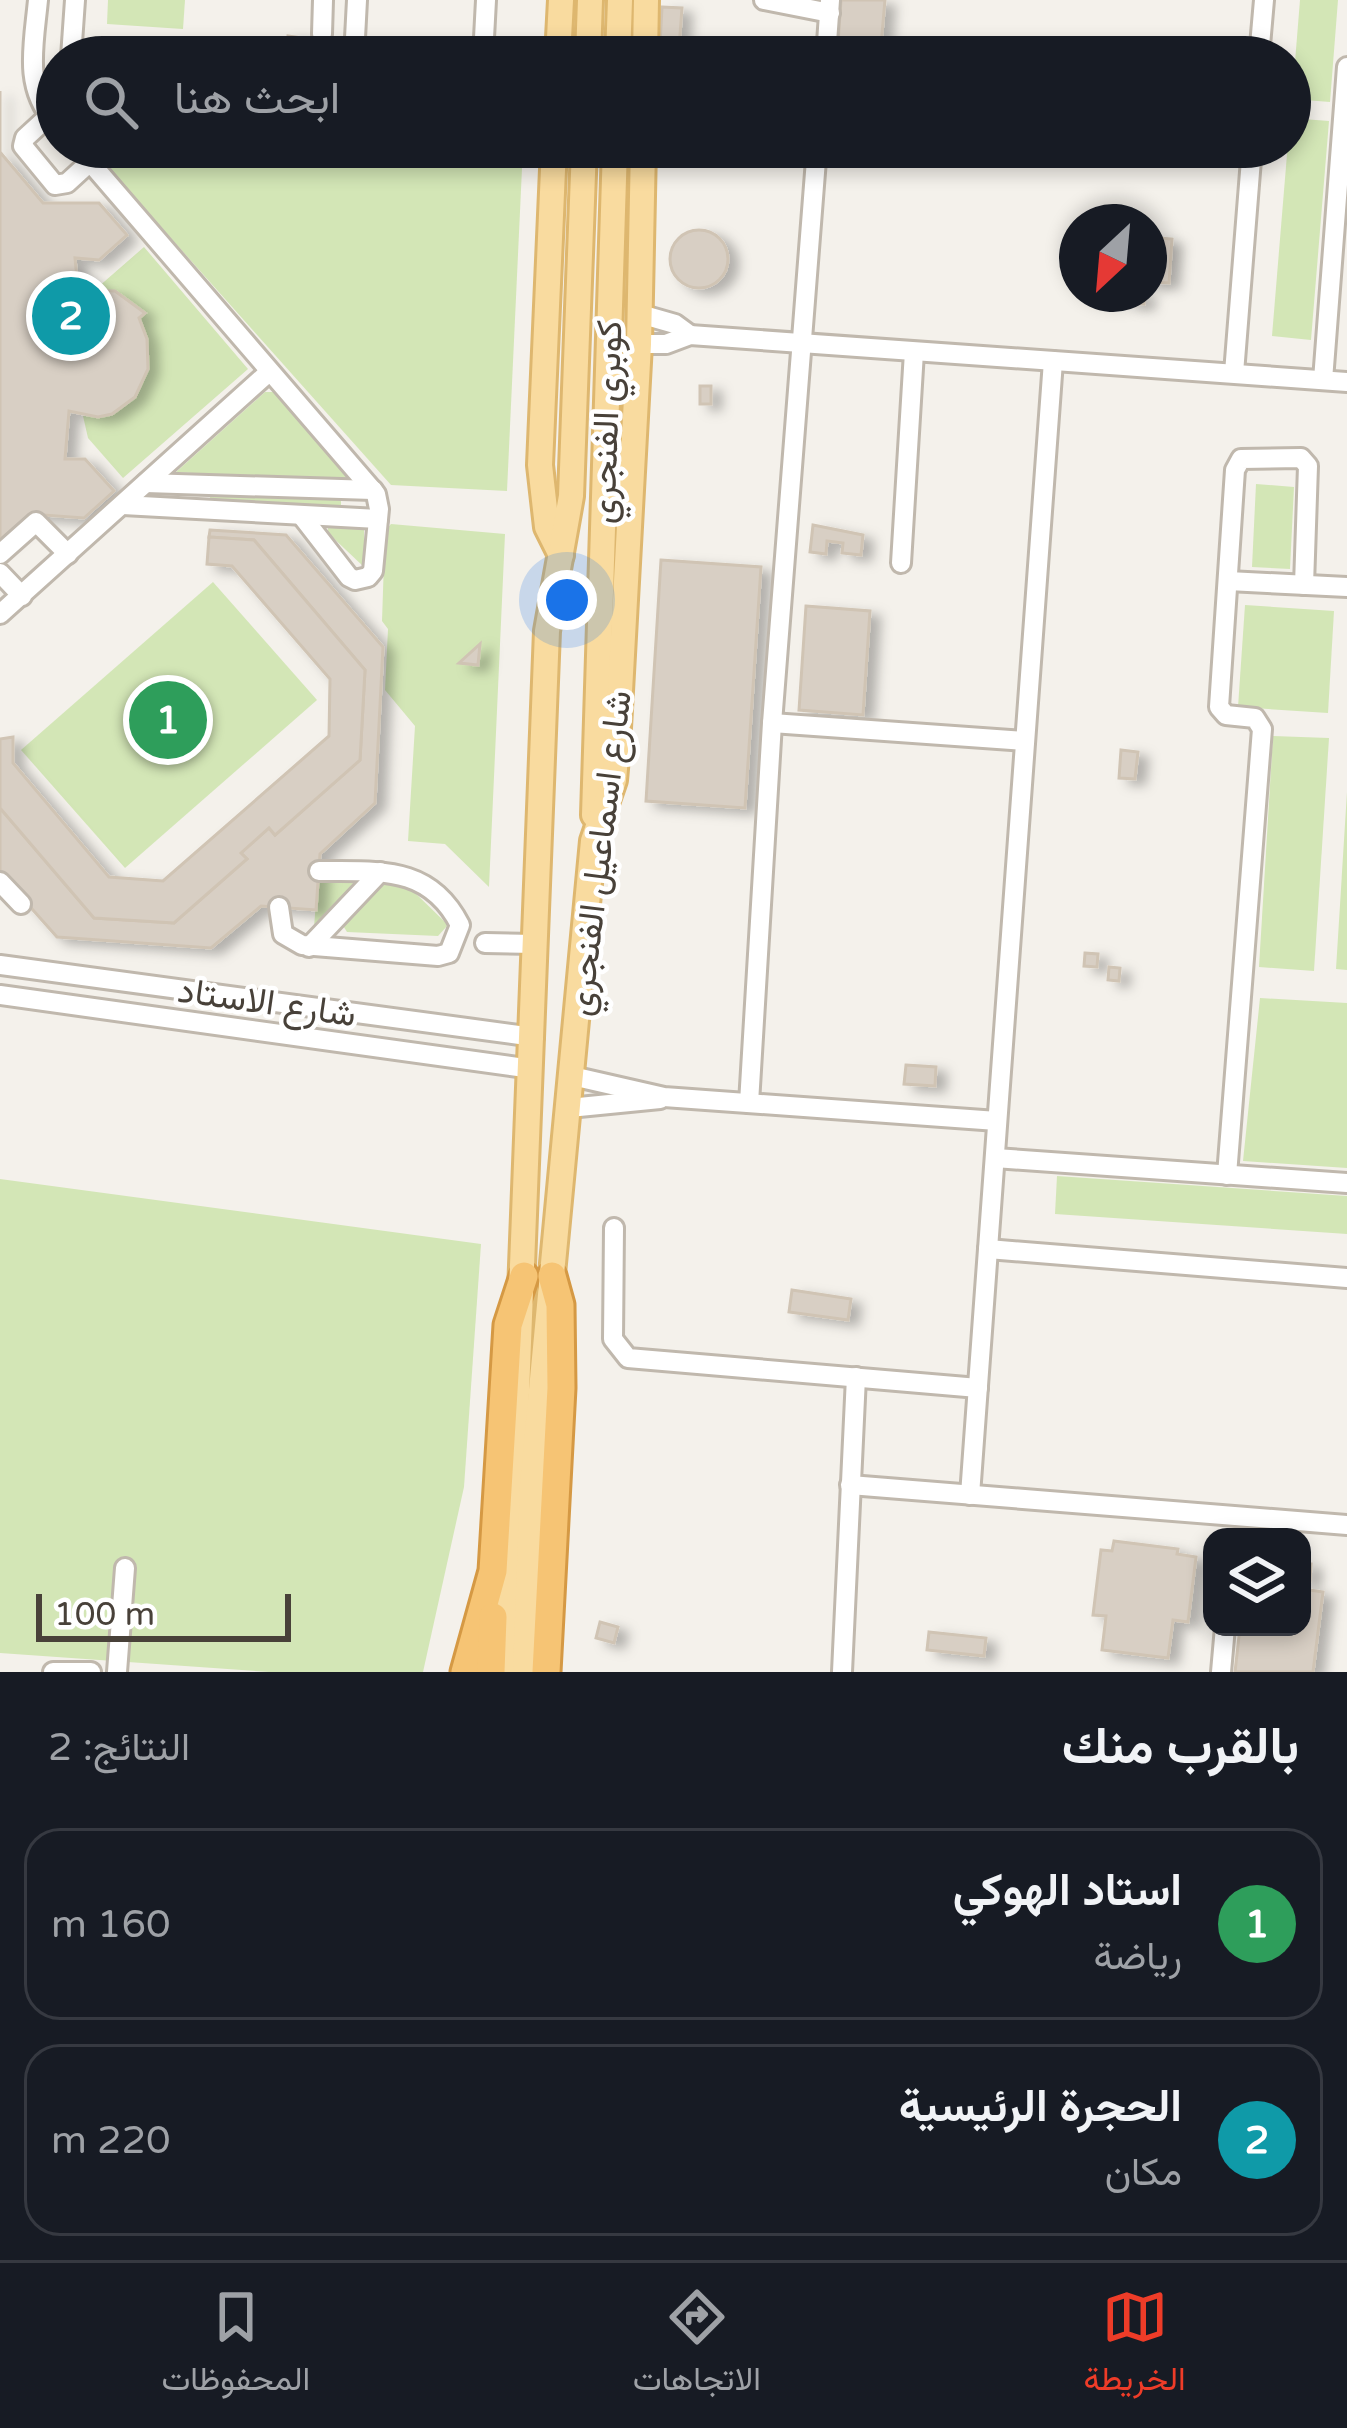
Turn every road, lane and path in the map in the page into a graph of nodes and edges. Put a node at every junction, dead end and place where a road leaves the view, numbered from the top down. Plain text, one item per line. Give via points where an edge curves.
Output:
1 (38, 0) edge
2 (75, 0) edge
3 (323, 0) edge
4 (357, 0) edge
5 (486, 0) edge
6 (561, 0) edge
7 (590, 0) edge
8 (620, 0) edge
9 (646, 0) edge
10 (764, 0) edge
11 (1264, 0) edge
12 (830, 6) edge
13 (322, 34) dead end
14 (72, 36) edge
15 (355, 36) edge
16 (484, 36) edge
17 (559, 36) edge
18 (589, 36) edge
19 (619, 36) edge
20 (645, 36) edge
21 (828, 36) edge
22 (1261, 36) edge
23 (1347, 67) edge
24 (36, 94) edge
25 (36, 131) edge
26 (36, 161) edge
27 (42, 168) edge
28 (76, 168) edge
29 (96, 168) edge
30 (553, 168) edge
31 (583, 168) edge
32 (614, 168) edge
33 (643, 168) edge
34 (815, 168) edge
35 (1250, 168) edge
36 (640, 314) junction
37 (690, 335) junction
38 (639, 344) junction
39 (801, 345) junction
40 (914, 352) junction
41 (1053, 361) junction
42 (269, 372) junction
43 (1234, 374) junction
44 (1323, 380) junction
45 (1347, 382) edge
46 (146, 483) junction
47 (373, 490) junction
48 (123, 505) junction
49 (301, 515) junction
50 (378, 519) junction
51 (0, 554) edge
52 (68, 554) junction
53 (561, 555) junction
54 (901, 562) dead end
55 (0, 573) edge
56 (1228, 581) junction
57 (1304, 585) junction
58 (1347, 587) edge
59 (22, 596) junction
60 (0, 614) edge
61 (772, 723) junction
62 (1025, 740) junction
63 (593, 842) junction
64 (319, 872) dead end
65 (380, 872) junction
66 (0, 882) edge
67 (21, 904) dead end
68 (279, 907) dead end
69 (454, 942) junction
70 (536, 944) junction
71 (309, 947) junction
72 (0, 965) edge
73 (0, 995) edge
74 (534, 1037) junction
75 (532, 1070) junction
76 (572, 1076) junction
77 (664, 1097) junction
78 (749, 1103) junction
79 (569, 1108) junction
80 (998, 1121) junction
81 (995, 1158) junction
82 (1227, 1174) junction
83 (1347, 1184) edge
84 (614, 1228) dead end
85 (988, 1250) junction
86 (538, 1276) junction
87 (1347, 1277) edge
88 (856, 1377) junction
89 (978, 1388) junction
90 (523, 1484) junction
91 (850, 1485) junction
92 (970, 1495) junction
93 (1234, 1516) junction
94 (1347, 1525) edge
95 (1233, 1528) edge
96 (125, 1568) dead end
97 (493, 1570) junction
98 (1224, 1636) edge
99 (53, 1672) edge
100 (91, 1672) edge
101 (117, 1672) edge
102 (465, 1672) edge
103 (491, 1672) edge
104 (506, 1672) edge
105 (525, 1672) edge
106 (546, 1672) edge
107 (842, 1672) edge
108 (1221, 1672) edge

1 - 24 street
2 - 14 street
3 - 13 street
4 - 15 street
5 - 16 street
6 - 17 main road
7 - 18 main road
8 - 19 main road
9 - 20 main road
10 - 12 street
11 - 22 street
12 - 21 street
23 - 44 street
25 - 26 street via 23,146
27 - 28 street via 55,184 67,184
29 - 42 street
30 - 53 main road, شارع اسماعيل الفنجري via 539,465 547,526
31 - 53 main road, كوبري الفنجري via 571,496
32 - 63 main road, كوبري الفنجري
33 - 36 main road, شارع اسماعيل الفنجري
34 - 39 street
35 - 43 street
36 - 37 street
36 - 38 main road, شارع اسماعيل الفنجري
37 - 38 street
37 - 39 street
38 - 63 main road, شارع اسماعيل الفنجري via 616,763
39 - 40 street
39 - 61 street
40 - 41 street
40 - 54 street
41 - 43 street
41 - 62 street
42 - 46 street
42 - 47 street
43 - 44 street
44 - 45 street
46 - 47 street
46 - 48 street
47 - 50 street
48 - 49 street
48 - 52 street
49 - 50 street
49 - 50 street via 355,580 373,571
51 - 52 street via 36,522
52 - 59 street
53 - 70 main road, شارع اسماعيل الفنجري via 548,631
55 - 59 street
56 - 57 street
56 - 57 street via 1236,464 1247,456 1301,458 1309,472
56 - 82 street via 1219,707 1255,718 1262,729
57 - 58 street
59 - 60 street
61 - 62 street
61 - 78 street
62 - 80 street
63 - 76 main road, شارع اسماعيل الفنجري
64 - 65 street
65 - 69 street via 424,884 458,921
65 - 71 street
66 - 67 street
68 - 71 street via 283,934
69 - 70 street
69 - 71 street via 438,956
70 - 74 main road, شارع اسماعيل الفنجري
72 - 74 street, شارع الاستاد
73 - 75 street, شارع الاستاد
74 - 75 main road, شارع اسماعيل الفنجري
75 - 86 main road, شارع اسماعيل الفنجري
76 - 77 street
76 - 79 main road, شارع اسماعيل الفنجري
77 - 78 street
77 - 79 street
78 - 80 street
79 - 86 main road, شارع اسماعيل الفنجري
80 - 81 street
81 - 82 street
81 - 85 street
82 - 83 street
84 - 88 street via 613,1340 628,1358
85 - 87 street
85 - 89 street
86 - 90 main road, شارع اسماعيل الفنجري
86 - 97 highway via 508,1325
86 - 106 highway via 560,1305 562,1388
88 - 89 street
88 - 91 street
89 - 92 street
90 - 104 main road
90 - 105 main road
91 - 92 street
91 - 107 street
92 - 93 street
93 - 94 street
93 - 95 street
96 - 101 street
97 - 102 highway
97 - 103 highway
98 - 108 street
99 - 100 street

